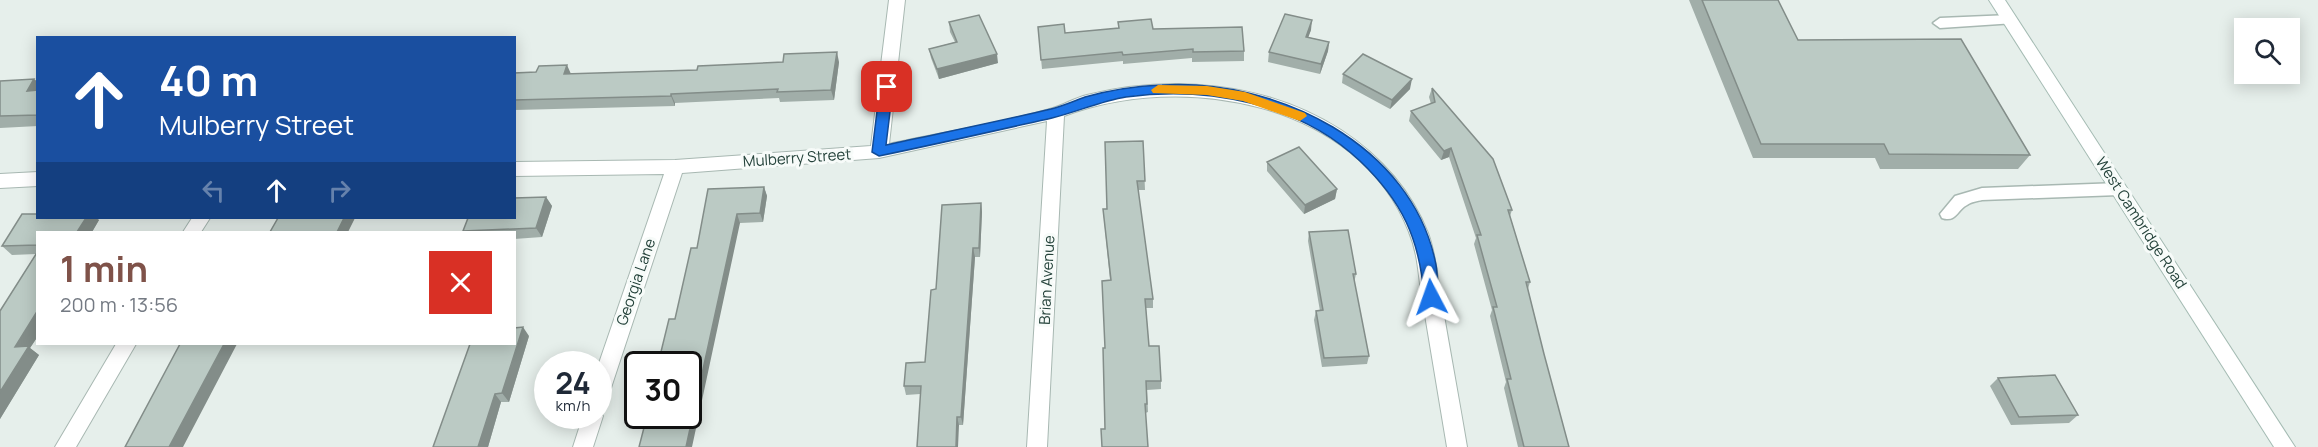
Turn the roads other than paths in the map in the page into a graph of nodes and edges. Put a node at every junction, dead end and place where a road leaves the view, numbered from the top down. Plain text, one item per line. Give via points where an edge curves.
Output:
1 (897, 0) edge
2 (1997, 0) edge
3 (2010, 20) junction
4 (1940, 23) dead end
5 (1056, 113) junction
6 (879, 152) junction
7 (675, 167) junction
8 (516, 169) edge
9 (36, 179) edge
10 (0, 181) edge
11 (2119, 189) junction
12 (1948, 214) dead end
13 (125, 345) edge
14 (612, 355) edge
15 (589, 429) edge
16 (65, 447) edge
17 (583, 447) edge
18 (1037, 447) edge
19 (1457, 447) edge
20 (2285, 447) edge

1 - 6 street
2 - 3 street, West Cambridge Road
3 - 4 lane
3 - 11 street, West Cambridge Road
5 - 6 street, Mulberry Street
5 - 18 street, Brian Avenue
5 - 19 street, Mulberry Street via 1125,93 1207,90 1282,108 1320,125 1355,148 1377,168 1403,202 1418,231 1429,265
6 - 7 street, Mulberry Street
7 - 8 street, Mulberry Street
7 - 14 street, Georgia Lane
9 - 10 street
11 - 12 lane via 1982,194 1962,200
11 - 20 street, West Cambridge Road
13 - 16 street
15 - 17 street

